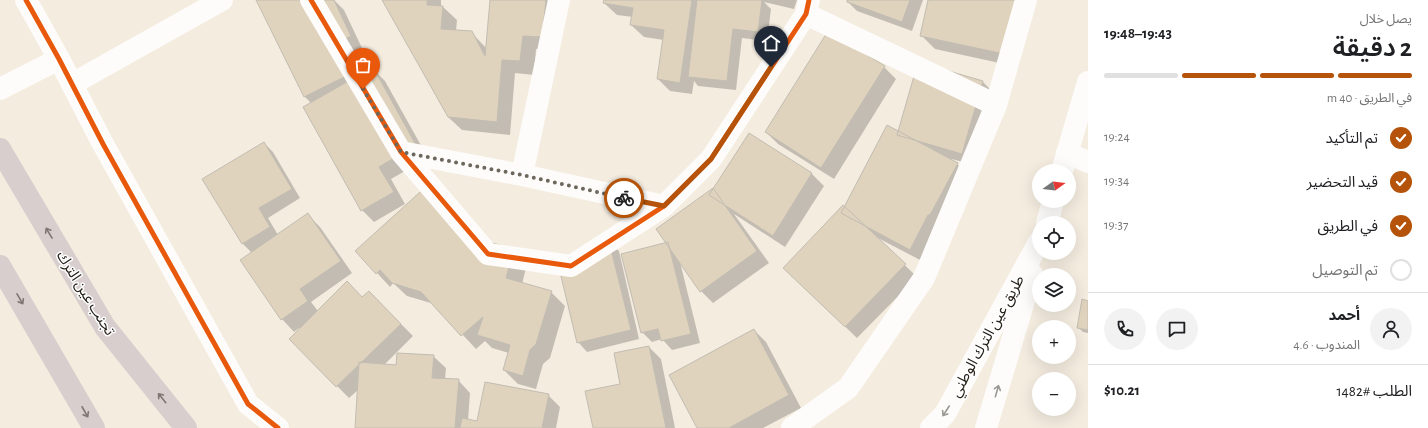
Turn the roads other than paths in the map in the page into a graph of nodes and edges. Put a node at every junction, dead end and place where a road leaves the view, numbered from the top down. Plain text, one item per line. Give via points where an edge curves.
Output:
1 (26, 0) edge
2 (222, 0) edge
3 (311, 0) edge
4 (559, 0) edge
5 (1026, 0) edge
6 (808, 7) edge
7 (59, 59) junction
8 (1088, 82) edge
9 (72, 84) junction
10 (0, 88) edge
11 (996, 104) junction
12 (0, 149) edge
13 (401, 152) junction
14 (1065, 162) edge
15 (1088, 162) edge
16 (522, 175) junction
17 (664, 206) junction
18 (1032, 255) edge
19 (1036, 260) edge
20 (0, 266) edge
21 (94, 428) edge
22 (186, 428) edge
23 (278, 428) edge
24 (792, 428) edge
25 (931, 428) edge
26 (986, 428) edge

1 - 7 street
2 - 9 street
3 - 13 street
4 - 16 street
5 - 11 street
6 - 11 street
6 - 17 street via 711,159
7 - 9 street
7 - 10 street
8 - 14 street
9 - 23 street via 248,404
11 - 24 street via 924,278 848,388
22 -> 12 highway, تجنب عين الترك via 105,326
13 - 16 street
13 - 17 street via 488,254 571,266
14 - 15 street
16 - 17 street
18 -> 25 street, طريق عين الترك الوطني via 945,414
26 -> 19 street, طريق عين الترك الوطني
20 -> 21 highway

